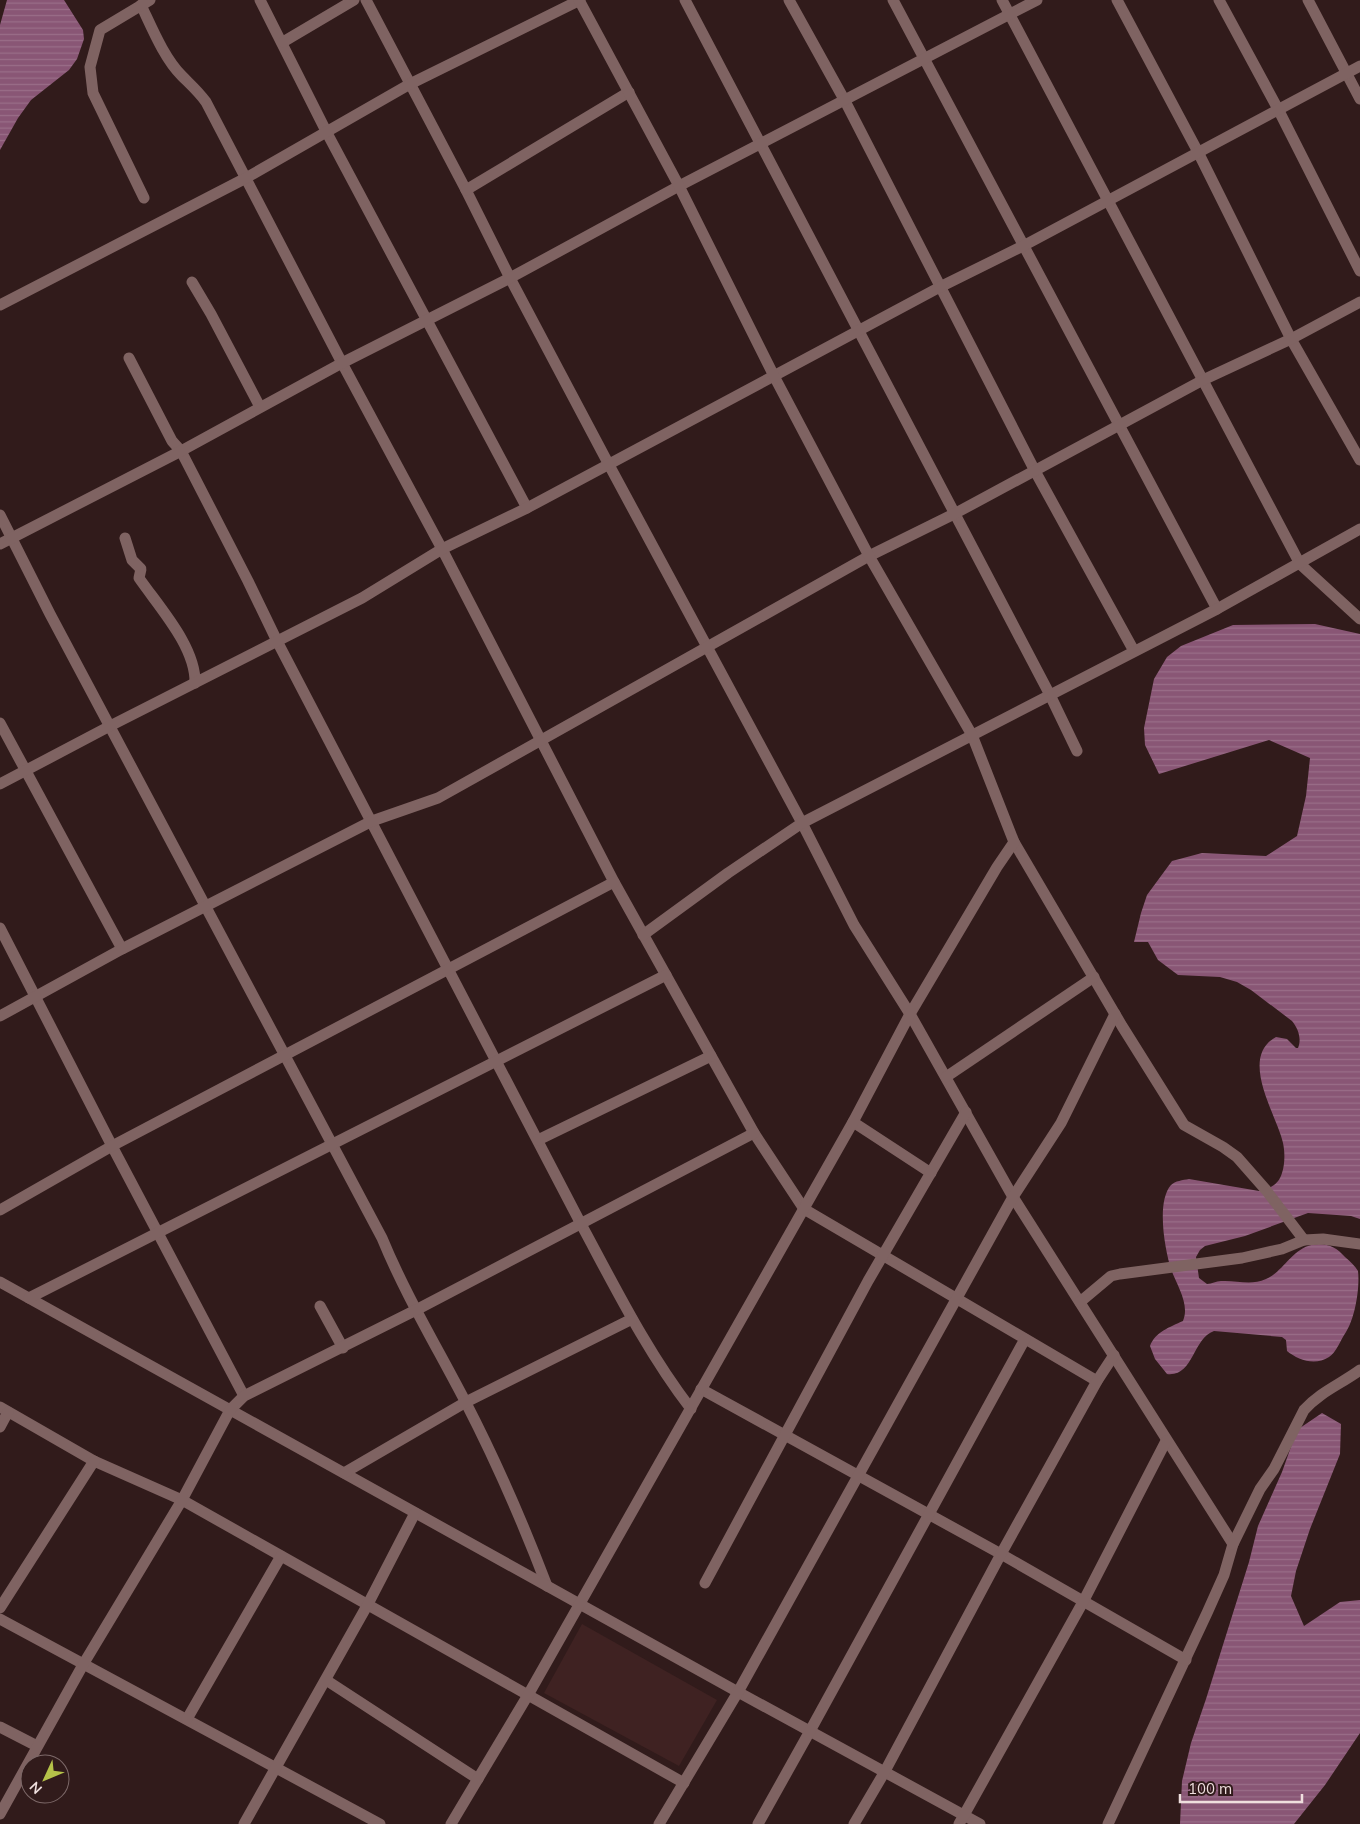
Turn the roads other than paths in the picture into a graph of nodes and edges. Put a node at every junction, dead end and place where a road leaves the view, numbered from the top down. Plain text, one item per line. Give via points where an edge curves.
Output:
1 (260, 0) edge
2 (354, 0) edge
3 (366, 0) edge
4 (579, 0) edge
5 (684, 0) edge
6 (789, 0) edge
7 (893, 0) edge
8 (1002, 0) edge
9 (1037, 0) edge
10 (1116, 0) edge
11 (1218, 0) edge
12 (1308, 0) edge
13 (146, 2) edge
14 (1010, 14) junction
15 (283, 42) junction
16 (924, 58) junction
17 (1360, 66) edge
18 (1346, 73) junction
19 (410, 84) junction
20 (629, 92) junction
21 (1360, 100) edge
22 (845, 101) junction
23 (1278, 109) junction
24 (327, 132) junction
25 (761, 143) junction
26 (1198, 152) junction
27 (246, 178) junction
28 (679, 186) junction
29 (466, 190) junction
30 (144, 198) dead end
31 (1108, 200) junction
32 (1023, 246) junction
33 (1360, 272) edge
34 (510, 278) junction
35 (192, 282) dead end
36 (940, 287) junction
37 (1360, 302) edge
38 (0, 306) edge
39 (426, 320) junction
40 (858, 330) junction
41 (1291, 340) junction
42 (129, 358) dead end
43 (342, 363) junction
44 (774, 376) junction
45 (1203, 380) junction
46 (260, 407) junction
47 (1118, 425) junction
48 (182, 451) junction
49 (1360, 460) edge
50 (608, 464) junction
51 (1035, 471) junction
52 (527, 508) junction
53 (954, 514) junction
54 (0, 515) edge
55 (1360, 529) edge
56 (12, 538) junction
57 (125, 538) dead end
58 (0, 544) edge
59 (442, 549) junction
60 (869, 556) junction
61 (1300, 564) junction
62 (1217, 609) junction
63 (1360, 619) edge
64 (277, 641) junction
65 (707, 647) junction
66 (1134, 652) junction
67 (195, 683) junction
68 (1050, 695) junction
69 (0, 723) edge
70 (110, 726) junction
71 (972, 735) junction
72 (541, 740) junction
73 (1078, 751) dead end
74 (26, 771) junction
75 (0, 784) edge
76 (372, 821) junction
77 (802, 823) junction
78 (1014, 842) junction
79 (614, 882) junction
80 (206, 906) junction
81 (0, 928) edge
82 (644, 936) junction
83 (122, 949) junction
84 (449, 970) junction
85 (666, 975) junction
86 (1094, 978) junction
87 (35, 996) junction
88 (910, 1014) junction
89 (1115, 1014) junction
90 (0, 1016) edge
91 (285, 1056) junction
92 (711, 1056) junction
93 (497, 1061) junction
94 (946, 1077) junction
95 (966, 1112) junction
96 (853, 1122) junction
97 (754, 1133) junction
98 (538, 1140) junction
99 (332, 1144) junction
100 (112, 1146) junction
101 (931, 1173) junction
102 (1013, 1197) junction
103 (804, 1209) junction
104 (0, 1210) edge
105 (581, 1224) junction
106 (158, 1232) junction
107 (1304, 1240) junction
108 (1360, 1244) edge
109 (883, 1256) junction
110 (0, 1282) edge
111 (29, 1298) junction
112 (956, 1299) junction
113 (1080, 1302) junction
114 (320, 1306) dead end
115 (416, 1310) junction
116 (632, 1319) junction
117 (1025, 1339) junction
118 (342, 1348) junction
119 (1114, 1355) junction
120 (1360, 1370) edge
121 (1097, 1381) junction
122 (702, 1388) junction
123 (244, 1396) junction
124 (466, 1402) junction
125 (691, 1409) junction
126 (4, 1410) edge
127 (230, 1410) junction
128 (0, 1427) edge
129 (786, 1434) junction
130 (1166, 1442) junction
131 (94, 1460) junction
132 (344, 1473) junction
133 (858, 1474) junction
134 (182, 1500) junction
135 (415, 1513) junction
136 (929, 1514) junction
137 (1233, 1544) junction
138 (1001, 1554) junction
139 (281, 1556) junction
140 (704, 1583) dead end
141 (547, 1586) junction
142 (1083, 1602) junction
143 (368, 1604) junction
144 (579, 1604) junction
145 (0, 1608) edge
146 (0, 1618) edge
147 (1186, 1660) junction
148 (84, 1663) junction
149 (326, 1680) junction
150 (738, 1692) junction
151 (528, 1695) junction
152 (188, 1719) junction
153 (0, 1727) edge
154 (810, 1731) junction
155 (38, 1746) junction
156 (277, 1769) junction
157 (884, 1773) junction
158 (478, 1779) junction
159 (684, 1783) junction
160 (0, 1814) edge
161 (961, 1819) edge
162 (244, 1824) edge
163 (380, 1824) edge
164 (451, 1824) edge
165 (659, 1824) edge
166 (758, 1824) edge
167 (854, 1824) edge
168 (980, 1824) edge
169 (1108, 1824) edge

1 - 15 street
2 - 15 street
3 - 19 street
4 - 19 street
4 - 20 street
5 - 25 street
6 - 22 street
7 - 16 street
8 - 14 street
9 - 14 street
10 - 26 street
11 - 23 street
12 - 18 street
13 - 27 street via 154,34 175,67 206,102
13 - 30 street via 100,30 90,67 93,93
14 - 16 street
14 - 31 street
15 - 24 street
16 - 22 street
16 - 32 street
17 - 18 street
18 - 21 street
18 - 23 street
19 - 24 street
19 - 29 street
20 - 28 street
20 - 29 street
22 - 25 street
22 - 36 street
23 - 26 street
23 - 33 street
24 - 27 street
24 - 39 street
25 - 28 street
25 - 40 street
26 - 31 street
26 - 41 street
27 - 38 street
27 - 43 street
28 - 34 street
28 - 44 street
29 - 34 street
31 - 32 street
31 - 45 street
32 - 36 street
32 - 47 street
34 - 39 street
34 - 50 street
35 - 46 street
36 - 40 street
36 - 51 street
37 - 41 street
39 - 43 street
39 - 52 street
40 - 44 street
40 - 53 street
41 - 45 street
41 - 49 street
42 - 48 street via 172,441
43 - 46 street
43 - 59 street
44 - 50 street
44 - 60 street
45 - 47 street
45 - 61 street
46 - 48 street
47 - 51 street
47 - 62 street
48 - 56 street
48 - 64 street
50 - 52 street
50 - 65 street
51 - 53 street
51 - 66 street
52 - 59 street
53 - 60 street
53 - 68 street
54 - 56 street
55 - 61 street
56 - 58 street
56 - 70 street
57 - 67 street via 132,560 141,569 139,578 178,633 193,662
59 - 64 street via 362,598
59 - 72 street
60 - 65 street
60 - 71 street
61 - 62 street
61 - 63 street
62 - 66 street
64 - 67 street
64 - 76 street
65 - 72 street
65 - 77 street
66 - 68 street
67 - 70 street
68 - 71 street
68 - 73 street
69 - 74 street
70 - 74 street
70 - 80 street
71 - 77 street
71 - 78 street
72 - 76 street via 438,798
72 - 79 street
74 - 75 street
74 - 83 street
76 - 80 street
76 - 84 street
77 - 82 street
77 - 88 street via 854,925
78 - 86 street
78 - 88 street
79 - 82 street
79 - 84 street
80 - 83 street
80 - 91 street
81 - 87 street
82 - 85 street
83 - 87 street
84 - 91 street
84 - 93 street
85 - 92 street
85 - 93 street
86 - 89 street
86 - 94 street
87 - 90 street
87 - 100 street
88 - 94 street
88 - 96 street
89 - 102 street via 1061,1123
89 - 107 street via 1184,1125 1237,1157
91 - 99 street
91 - 100 street
92 - 97 street
92 - 98 street
93 - 98 street
93 - 99 street
94 - 95 street
95 - 101 street
95 - 102 street
96 - 101 street
96 - 103 street
97 - 103 street
97 - 105 street
98 - 105 street
99 - 106 street
99 - 115 street
100 - 104 street
100 - 106 street
101 - 109 street
102 - 112 street
102 - 113 street
103 - 109 street
103 - 122 street
105 - 115 street
105 - 116 street
106 - 111 street
106 - 123 street
107 - 108 street
107 - 113 street via 1282,1249 1242,1258 1111,1276
109 - 112 street
109 - 129 street
110 - 111 street
111 - 127 street
112 - 117 street
112 - 133 street
113 - 119 street
114 - 118 street
115 - 118 street
115 - 124 street
116 - 124 street
116 - 125 street
117 - 121 street
117 - 136 street
118 - 123 street
119 - 121 street
119 - 130 street
120 - 137 street via 1326,1391 1304,1410
121 - 138 street
122 - 125 street
122 - 129 street
123 - 127 street
124 - 132 street
124 - 141 street
125 - 144 street
126 - 128 street
126 - 131 street
127 - 132 street
127 - 134 street
129 - 133 street
129 - 140 street
130 - 137 street
130 - 142 street
131 - 134 street
131 - 145 street
132 - 135 street
133 - 136 street
133 - 150 street
134 - 139 street
134 - 148 street
135 - 141 street
135 - 143 street
136 - 138 street
136 - 154 street
137 - 147 street via 1224,1575
138 - 142 street
138 - 157 street
139 - 143 street
139 - 152 street
141 - 144 street
142 - 147 street
142 - 161 street
143 - 149 street
143 - 151 street
144 - 150 street
144 - 151 street
146 - 148 street
147 - 169 street
148 - 152 street
148 - 155 street
149 - 156 street
149 - 158 street
150 - 154 street
150 - 159 street
151 - 158 street
151 - 159 street
152 - 156 street
153 - 155 street
154 - 157 street
154 - 166 street
155 - 160 street
156 - 162 street
156 - 163 street
157 - 161 street
157 - 167 street
158 - 164 street
159 - 165 street
161 - 168 street

